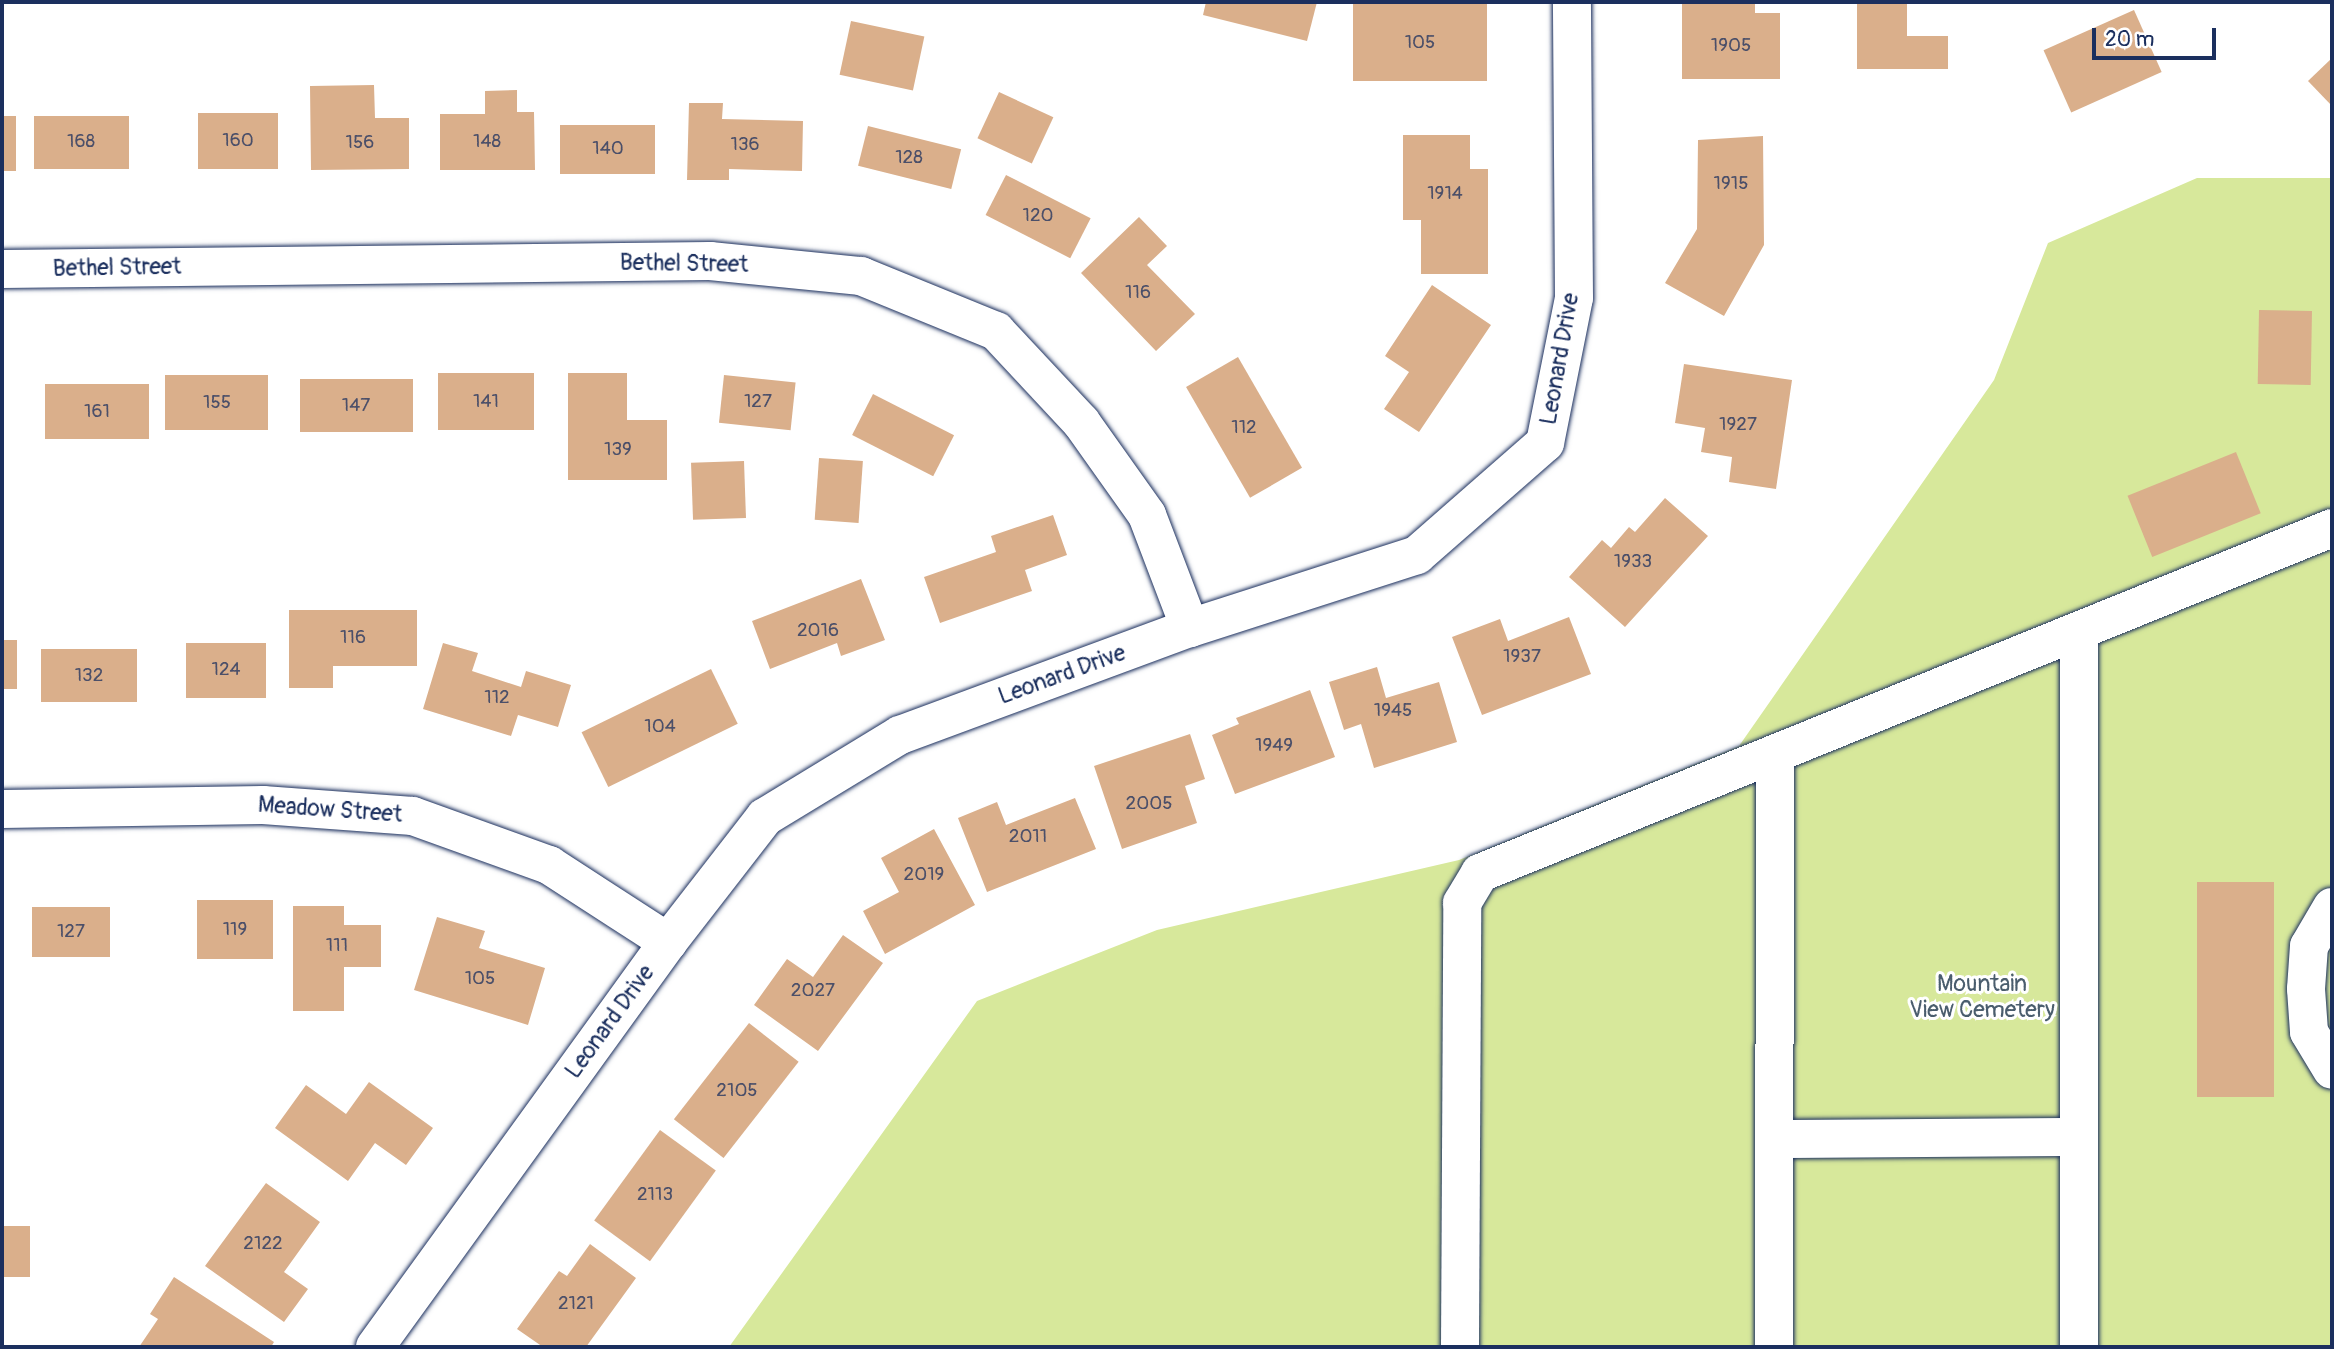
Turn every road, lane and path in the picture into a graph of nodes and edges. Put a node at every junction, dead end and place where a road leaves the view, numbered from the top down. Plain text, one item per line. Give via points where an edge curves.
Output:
1 (1572, 2) edge
2 (2, 269) edge
3 (2332, 528) edge
4 (1190, 628) junction
5 (2079, 631) junction
6 (1775, 754) junction
7 (2, 809) edge
8 (2332, 907) edge
9 (668, 942) junction
10 (2332, 1070) edge
11 (2079, 1137) junction
12 (1774, 1139) junction
13 (375, 1347) edge
14 (1460, 1347) edge
15 (1774, 1347) edge
16 (2079, 1347) edge

1 - 4 street, Leonard Drive via 1574,298 1545,443 1417,555
2 - 4 street, Bethel Street via 710,261 861,276 996,331 1081,422 1147,516
3 - 5 street
4 - 9 street, Leonard Drive via 889,741 765,817
5 - 6 street
5 - 11 street
6 - 12 street
6 - 14 street via 1480,873 1462,903
7 - 9 street, Meadow Street via 263,805 413,816 549,865
8 - 10 street via 2309,946 2306,989 2309,1032
9 - 13 street, Leonard Drive
11 - 12 street
11 - 16 street
12 - 15 street

